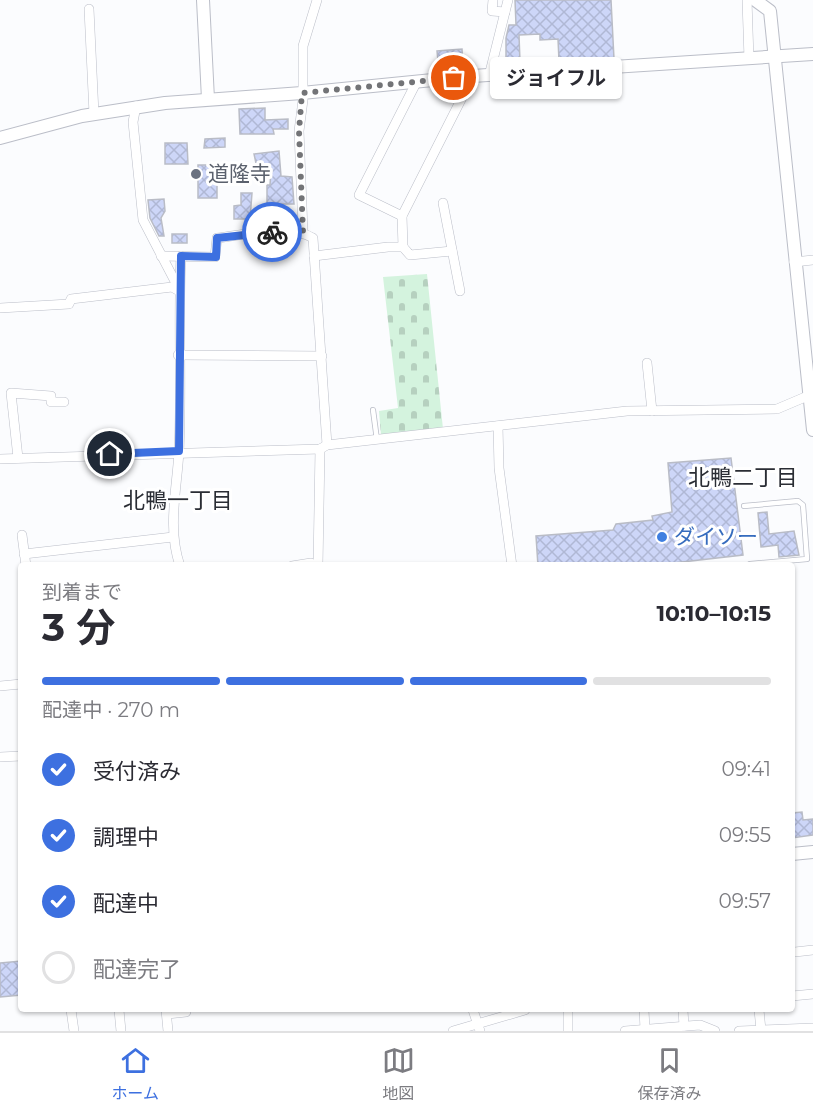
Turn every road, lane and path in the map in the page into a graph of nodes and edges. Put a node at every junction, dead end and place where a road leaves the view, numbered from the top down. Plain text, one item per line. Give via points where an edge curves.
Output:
1 (203, 0) edge
2 (317, 0) edge
3 (493, 0) edge
4 (508, 0) edge
5 (747, 0) edge
6 (755, 0) edge
7 (89, 9) dead end
8 (505, 12) junction
9 (813, 54) edge
10 (774, 58) junction
11 (749, 59) junction
12 (473, 76) junction
13 (489, 76) junction
14 (417, 81) junction
15 (302, 93) junction
16 (208, 99) junction
17 (136, 106) junction
18 (94, 114) junction
19 (0, 138) edge
20 (443, 203) dead end
21 (402, 216) junction
22 (303, 232) junction
23 (403, 248) junction
24 (452, 251) junction
25 (161, 256) junction
26 (181, 256) junction
27 (314, 256) junction
28 (813, 260) edge
29 (794, 262) junction
30 (179, 291) junction
31 (460, 291) dead end
32 (0, 308) edge
33 (178, 355) junction
34 (322, 356) junction
35 (647, 363) dead end
36 (810, 395) junction
37 (64, 402) dead end
38 (373, 410) dead end
39 (652, 411) junction
40 (498, 426) junction
41 (813, 430) edge
42 (377, 440) junction
43 (323, 447) junction
44 (179, 451) junction
45 (18, 458) junction
46 (0, 459) edge
47 (744, 506) dead end
48 (22, 535) dead end
49 (173, 537) junction
50 (24, 554) junction
51 (25, 562) edge
52 (179, 562) edge
53 (317, 562) edge
54 (511, 562) edge
55 (773, 562) edge
56 (18, 684) edge
57 (0, 686) edge
58 (18, 756) edge
59 (0, 757) edge
60 (813, 852) edge
61 (795, 854) edge
62 (813, 950) edge
63 (795, 952) dead end
64 (813, 994) edge
65 (795, 996) edge
66 (71, 1012) edge
67 (119, 1012) edge
68 (166, 1012) edge
69 (186, 1012) dead end
70 (474, 1012) edge
71 (520, 1012) edge
72 (568, 1012) edge
73 (644, 1012) edge
74 (683, 1012) edge
75 (759, 1012) edge
76 (684, 1026) junction
77 (479, 1028) edge
78 (813, 1028) edge
79 (645, 1029) junction
80 (761, 1030) edge
81 (74, 1031) edge
82 (121, 1031) edge
83 (168, 1031) edge
84 (453, 1031) edge
85 (568, 1031) edge
86 (625, 1031) edge
87 (715, 1031) edge
88 (739, 1031) edge

1 - 16 street
2 - 15 street via 303,46
3 - 8 street via 492,11
4 - 8 street
5 - 11 street
6 - 10 street via 770,11
7 - 18 street
8 - 13 street
9 - 10 street
10 - 11 street
10 - 29 street
11 - 13 street
12 - 13 street
12 - 14 street
12 - 21 street
14 - 15 street
14 - 21 street via 359,195
15 - 16 street
15 - 22 street via 299,131
16 - 17 street
17 - 18 street
17 - 25 street via 133,122 142,220
18 - 19 street
20 - 24 street
21 - 23 street
22 - 26 street via 217,238 216,257
22 - 27 street via 313,238
23 - 24 street via 410,255
23 - 27 street
24 - 31 street
25 - 26 street
25 - 30 street
26 - 30 street
27 - 34 street
28 - 29 street
29 - 36 street
30 - 32 street via 172,287 71,299 69,304
30 - 33 street
33 - 34 street
33 - 44 street
34 - 43 street
35 - 39 street
36 - 39 street via 777,409
36 - 41 street
37 - 45 street via 51,402 51,396 11,393
38 - 42 lane
39 - 40 street
40 - 42 street
40 - 54 street via 499,468
42 - 43 street
43 - 44 street
43 - 53 street
44 - 45 street
44 - 49 street
45 - 46 street
47 - 55 lane via 798,501 802,505 807,559
48 - 50 street
49 - 50 street
49 - 52 street
50 - 51 street
56 - 57 street
58 - 59 street
60 - 61 street
62 - 63 street
64 - 65 street
66 - 81 street
67 - 82 street
68 - 69 street
68 - 83 street
70 - 77 street
71 - 77 street
72 - 85 street
73 - 79 street
74 - 76 street
75 - 80 street
76 - 79 street
76 - 87 street via 700,1025
77 - 84 street
78 - 80 street
79 - 86 street
80 - 88 street

